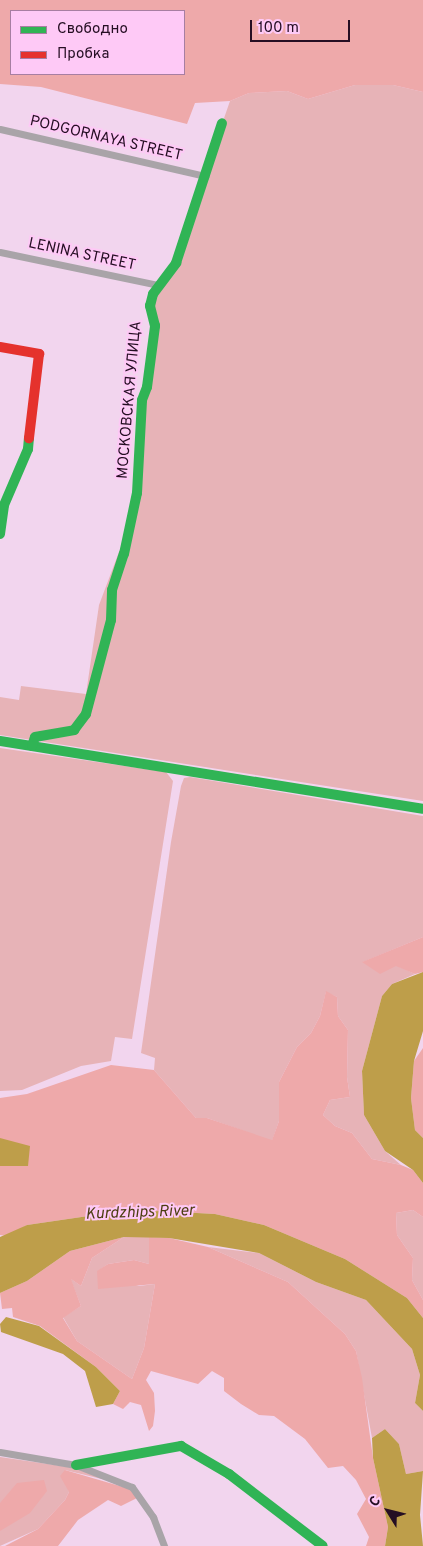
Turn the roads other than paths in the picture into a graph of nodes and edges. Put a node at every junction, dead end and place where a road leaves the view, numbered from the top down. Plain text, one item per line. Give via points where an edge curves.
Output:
1 (222, 123) dead end
2 (0, 129) edge
3 (206, 176) junction
4 (0, 252) edge
5 (158, 285) junction
6 (0, 347) edge
7 (0, 534) edge
8 (0, 742) edge
9 (32, 746) junction
10 (423, 809) edge
11 (0, 1452) edge
12 (76, 1465) junction
13 (164, 1546) edge
14 (323, 1546) edge

1 - 3 street
2 - 3 street, PODGORNAYA STREET
3 - 5 street via 176,263
4 - 5 street, LENINA STREET
5 - 9 street, МОСКОВСКАЯ УЛИЦА via 150,306 155,326 147,386 142,400 137,493 124,554 112,590 110,620 86,714 74,730 35,737
6 - 7 street via 39,354 28,449 4,505
8 - 9 street
9 - 10 street
11 - 12 street
12 - 13 street via 132,1486 154,1517
12 - 14 street via 181,1446 229,1474 294,1520

